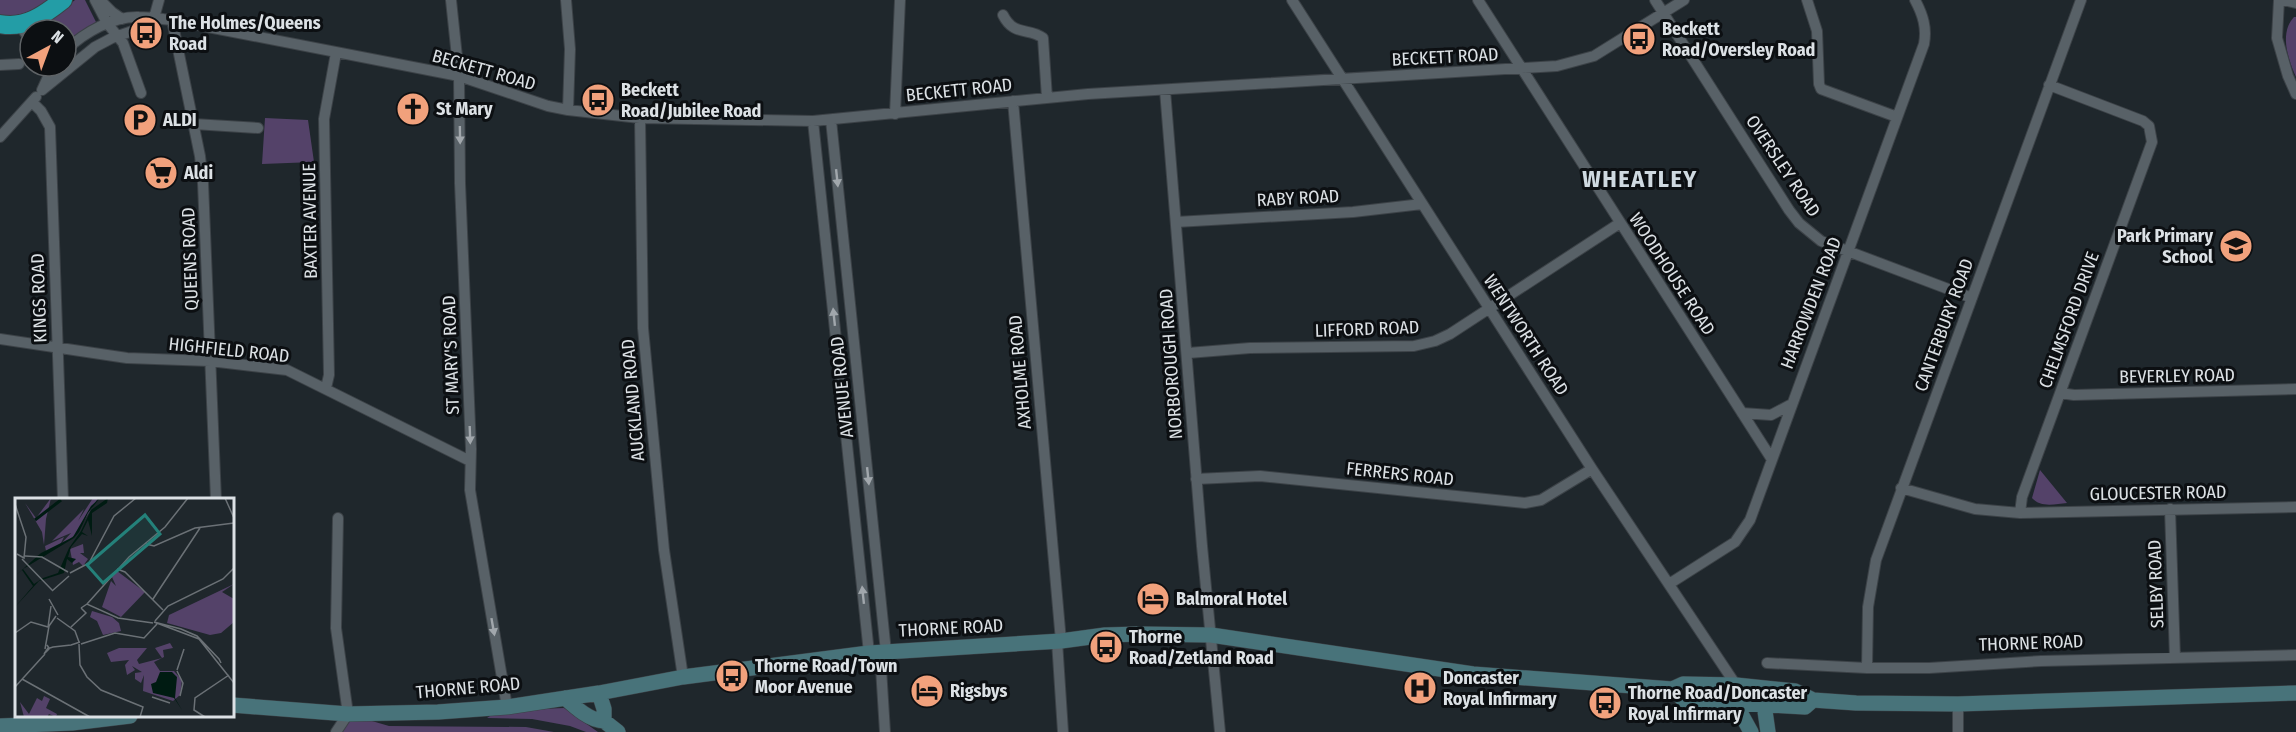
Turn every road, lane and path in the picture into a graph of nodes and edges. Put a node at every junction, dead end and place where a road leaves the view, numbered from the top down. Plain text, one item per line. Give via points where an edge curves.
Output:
1 (63, 0) edge
2 (95, 0) edge
3 (100, 0) edge
4 (159, 0) edge
5 (451, 0) edge
6 (566, 0) edge
7 (900, 0) edge
8 (1292, 0) edge
9 (1478, 0) edge
10 (1655, 0) edge
11 (1684, 0) edge
12 (1807, 0) edge
13 (1915, 0) edge
14 (2081, 0) edge
15 (2279, 0) edge
16 (2284, 0) edge
17 (2296, 3) edge
18 (1663, 13) junction
19 (1003, 15) dead end
20 (37, 18) edge
21 (154, 18) junction
22 (122, 19) junction
23 (172, 20) junction
24 (0, 24) edge
25 (104, 24) junction
26 (18, 30) edge
27 (115, 37) junction
28 (78, 42) edge
29 (336, 53) junction
30 (80, 59) joint
31 (0, 64) edge
32 (18, 64) edge
33 (1522, 69) junction
34 (459, 76) junction
35 (48, 78) edge
36 (1341, 79) junction
37 (2049, 86) junction
38 (42, 90) junction
39 (1165, 90) junction
40 (141, 93) dead end
41 (2296, 94) edge
42 (1047, 98) junction
43 (1013, 101) junction
44 (32, 102) junction
45 (568, 110) junction
46 (895, 114) junction
47 (1897, 117) junction
48 (640, 118) junction
49 (831, 120) junction
50 (813, 122) junction
51 (194, 124) junction
52 (258, 128) dead end
53 (0, 137) edge
54 (1422, 204) junction
55 (1176, 222) junction
56 (1620, 223) junction
57 (1848, 253) junction
58 (1972, 298) junction
59 (1489, 307) junction
60 (0, 339) edge
61 (57, 348) junction
62 (1188, 353) junction
63 (210, 362) junction
64 (326, 388) junction
65 (2296, 389) edge
66 (2060, 393) junction
67 (1790, 405) junction
68 (1742, 413) junction
69 (1771, 458) junction
70 (470, 461) junction
71 (1592, 469) junction
72 (1196, 479) junction
73 (1901, 488) junction
74 (63, 498) edge
75 (216, 498) edge
76 (2296, 507) edge
77 (2170, 509) junction
78 (2020, 513) junction
79 (338, 518) dead end
80 (1669, 584) junction
81 (1211, 635) junction
82 (1059, 641) junction
83 (878, 652) junction
84 (2296, 655) edge
85 (2175, 658) junction
86 (1767, 663) dead end
87 (1867, 668) junction
88 (683, 677) junction
89 (1736, 685) junction
90 (1672, 689) junction
91 (599, 693) junction
92 (2296, 693) edge
93 (565, 698) junction
94 (1813, 700) junction
95 (1736, 703) junction
96 (1958, 704) junction
97 (234, 705) edge
98 (1764, 705) junction
99 (507, 707) junction
100 (348, 714) junction
101 (122, 717) edge
102 (604, 721) junction
103 (72, 723) edge
104 (0, 726) edge
105 (336, 732) edge
106 (618, 732) edge
107 (885, 732) edge
108 (1063, 732) edge
109 (1220, 732) edge
110 (1751, 732) edge
111 (1768, 732) edge
112 (1958, 732) edge

1 - 20 highway
2 - 25 street
3 - 22 street
4 - 21 street
5 - 34 street, ST MARY'S ROAD
6 - 45 street via 570,49
7 - 46 street
8 - 36 street, WENTWORTH ROAD
9 - 33 street, WOODHOUSE ROAD
10 - 18 street, OVERSLEY ROAD
11 - 18 street, BECKETT ROAD
12 - 47 street via 1817,32 1821,89
13 - 47 street, HARROWDEN ROAD via 1926,32
14 - 37 street, CANTERBURY ROAD
15 - 41 street via 2277,38
16 - 17 street
18 - 33 street, BECKETT ROAD via 1594,56 1557,66
18 - 57 street, OVERSLEY ROAD via 1799,223 1821,241
19 - 42 street via 1011,26 1043,38
21 - 22 street, BECKETT ROAD
21 - 23 street, BECKETT ROAD
21 - 27 street via 147,26
22 - 25 street, BECKETT ROAD
23 - 29 street, BECKETT ROAD
23 - 51 street, QUEENS ROAD
24 - 26 highway
25 - 27 street
25 - 28 street, BECKETT ROAD
27 - 30 street
27 - 40 street via 123,43
29 - 34 street, BECKETT ROAD
29 - 64 street, BAXTER AVENUE via 324,119 329,375
30 - 38 street
31 - 32 street
33 - 36 street, BECKETT ROAD
33 - 56 street, WOODHOUSE ROAD
34 - 45 street, BECKETT ROAD
34 -> 70 street, ST MARY'S ROAD
35 - 38 street
36 - 39 street, BECKETT ROAD
36 - 54 street, WENTWORTH ROAD
37 - 58 street, CANTERBURY ROAD
37 - 66 street, CHELMSFORD DRIVE via 2143,121 2149,126 2152,141
38 - 44 street
39 - 42 street, BECKETT ROAD
39 - 55 street, NORBOROUGH ROAD
42 - 43 street, BECKETT ROAD
43 - 46 street, BECKETT ROAD
43 - 82 street, AXHOLME ROAD
44 - 53 street
44 - 61 street, KINGS ROAD via 50,128
45 - 48 street, BECKETT ROAD
46 - 49 street, BECKETT ROAD
47 - 57 street, HARROWDEN ROAD
48 - 50 street, BECKETT ROAD
48 - 88 street, AUCKLAND ROAD via 643,328 664,550
49 - 50 street, BECKETT ROAD
49 -> 83 street, AVENUE ROAD
83 -> 50 street, AVENUE ROAD
51 - 52 street
51 - 63 street, QUEENS ROAD via 203,183
54 - 55 street, RABY ROAD
54 - 59 street, WENTWORTH ROAD
55 - 62 street, NORBOROUGH ROAD
56 - 59 street, LIFFORD ROAD
56 - 68 street, WOODHOUSE ROAD
57 - 58 street, OVERSLEY ROAD
57 - 67 street, HARROWDEN ROAD
58 - 73 street, CANTERBURY ROAD
59 - 62 street, LIFFORD ROAD via 1424,345
59 - 71 street, WENTWORTH ROAD
60 - 61 street, HIGHFIELD ROAD
61 - 63 street, HIGHFIELD ROAD via 127,358
61 - 74 street, KINGS ROAD
62 - 72 street, NORBOROUGH ROAD
63 - 64 street, HIGHFIELD ROAD via 287,370
63 - 75 street, QUEENS ROAD
64 - 70 street, HIGHFIELD ROAD
65 - 66 street, BEVERLEY ROAD
66 - 78 street, CHELMSFORD DRIVE via 2022,497
67 - 68 street via 1771,415
67 - 69 street, HARROWDEN ROAD
68 - 69 street, WOODHOUSE ROAD
69 - 80 street, HARROWDEN ROAD via 1750,520 1735,542
70 -> 99 street, ST MARY'S ROAD via 470,490
71 - 72 street, FERRERS ROAD via 1541,500 1526,503 1260,476
71 - 80 street, WENTWORTH ROAD
72 - 81 street, NORBOROUGH ROAD
73 - 78 street via 1975,508
73 - 87 street, CANTERBURY ROAD via 1876,560 1868,608
76 - 77 street, GLOUCESTER ROAD
77 - 78 street, GLOUCESTER ROAD
77 - 85 street, SELBY ROAD
79 - 100 street via 336,628
80 - 89 street, WENTWORTH ROAD
81 - 82 street, THORNE ROAD via 1105,635
81 - 90 street, THORNE ROAD via 1473,674
81 - 109 street, NORBOROUGH ROAD
82 - 83 street, THORNE ROAD
82 - 108 street, AXHOLME ROAD
83 - 88 street, THORNE ROAD
83 - 107 street
84 - 85 street, THORNE ROAD
85 - 87 street, THORNE ROAD
86 - 87 street, THORNE ROAD
88 - 91 street, THORNE ROAD
89 - 90 street, THORNE ROAD via 1683,684
89 - 94 street, THORNE ROAD via 1795,691
89 - 95 street
89 - 98 street
90 - 95 street, THORNE ROAD via 1684,700
91 - 93 street, THORNE ROAD
91 - 102 street
92 - 96 street, THORNE ROAD
93 - 99 street, THORNE ROAD
93 - 102 street via 594,719
94 - 96 street, THORNE ROAD
94 - 98 street, THORNE ROAD via 1805,707
95 - 98 street, THORNE ROAD
95 - 110 street
96 - 112 street
97 - 100 street, THORNE ROAD
98 - 111 street
99 - 100 street, THORNE ROAD
100 - 105 street
101 - 103 street
102 - 106 street
103 - 104 street

